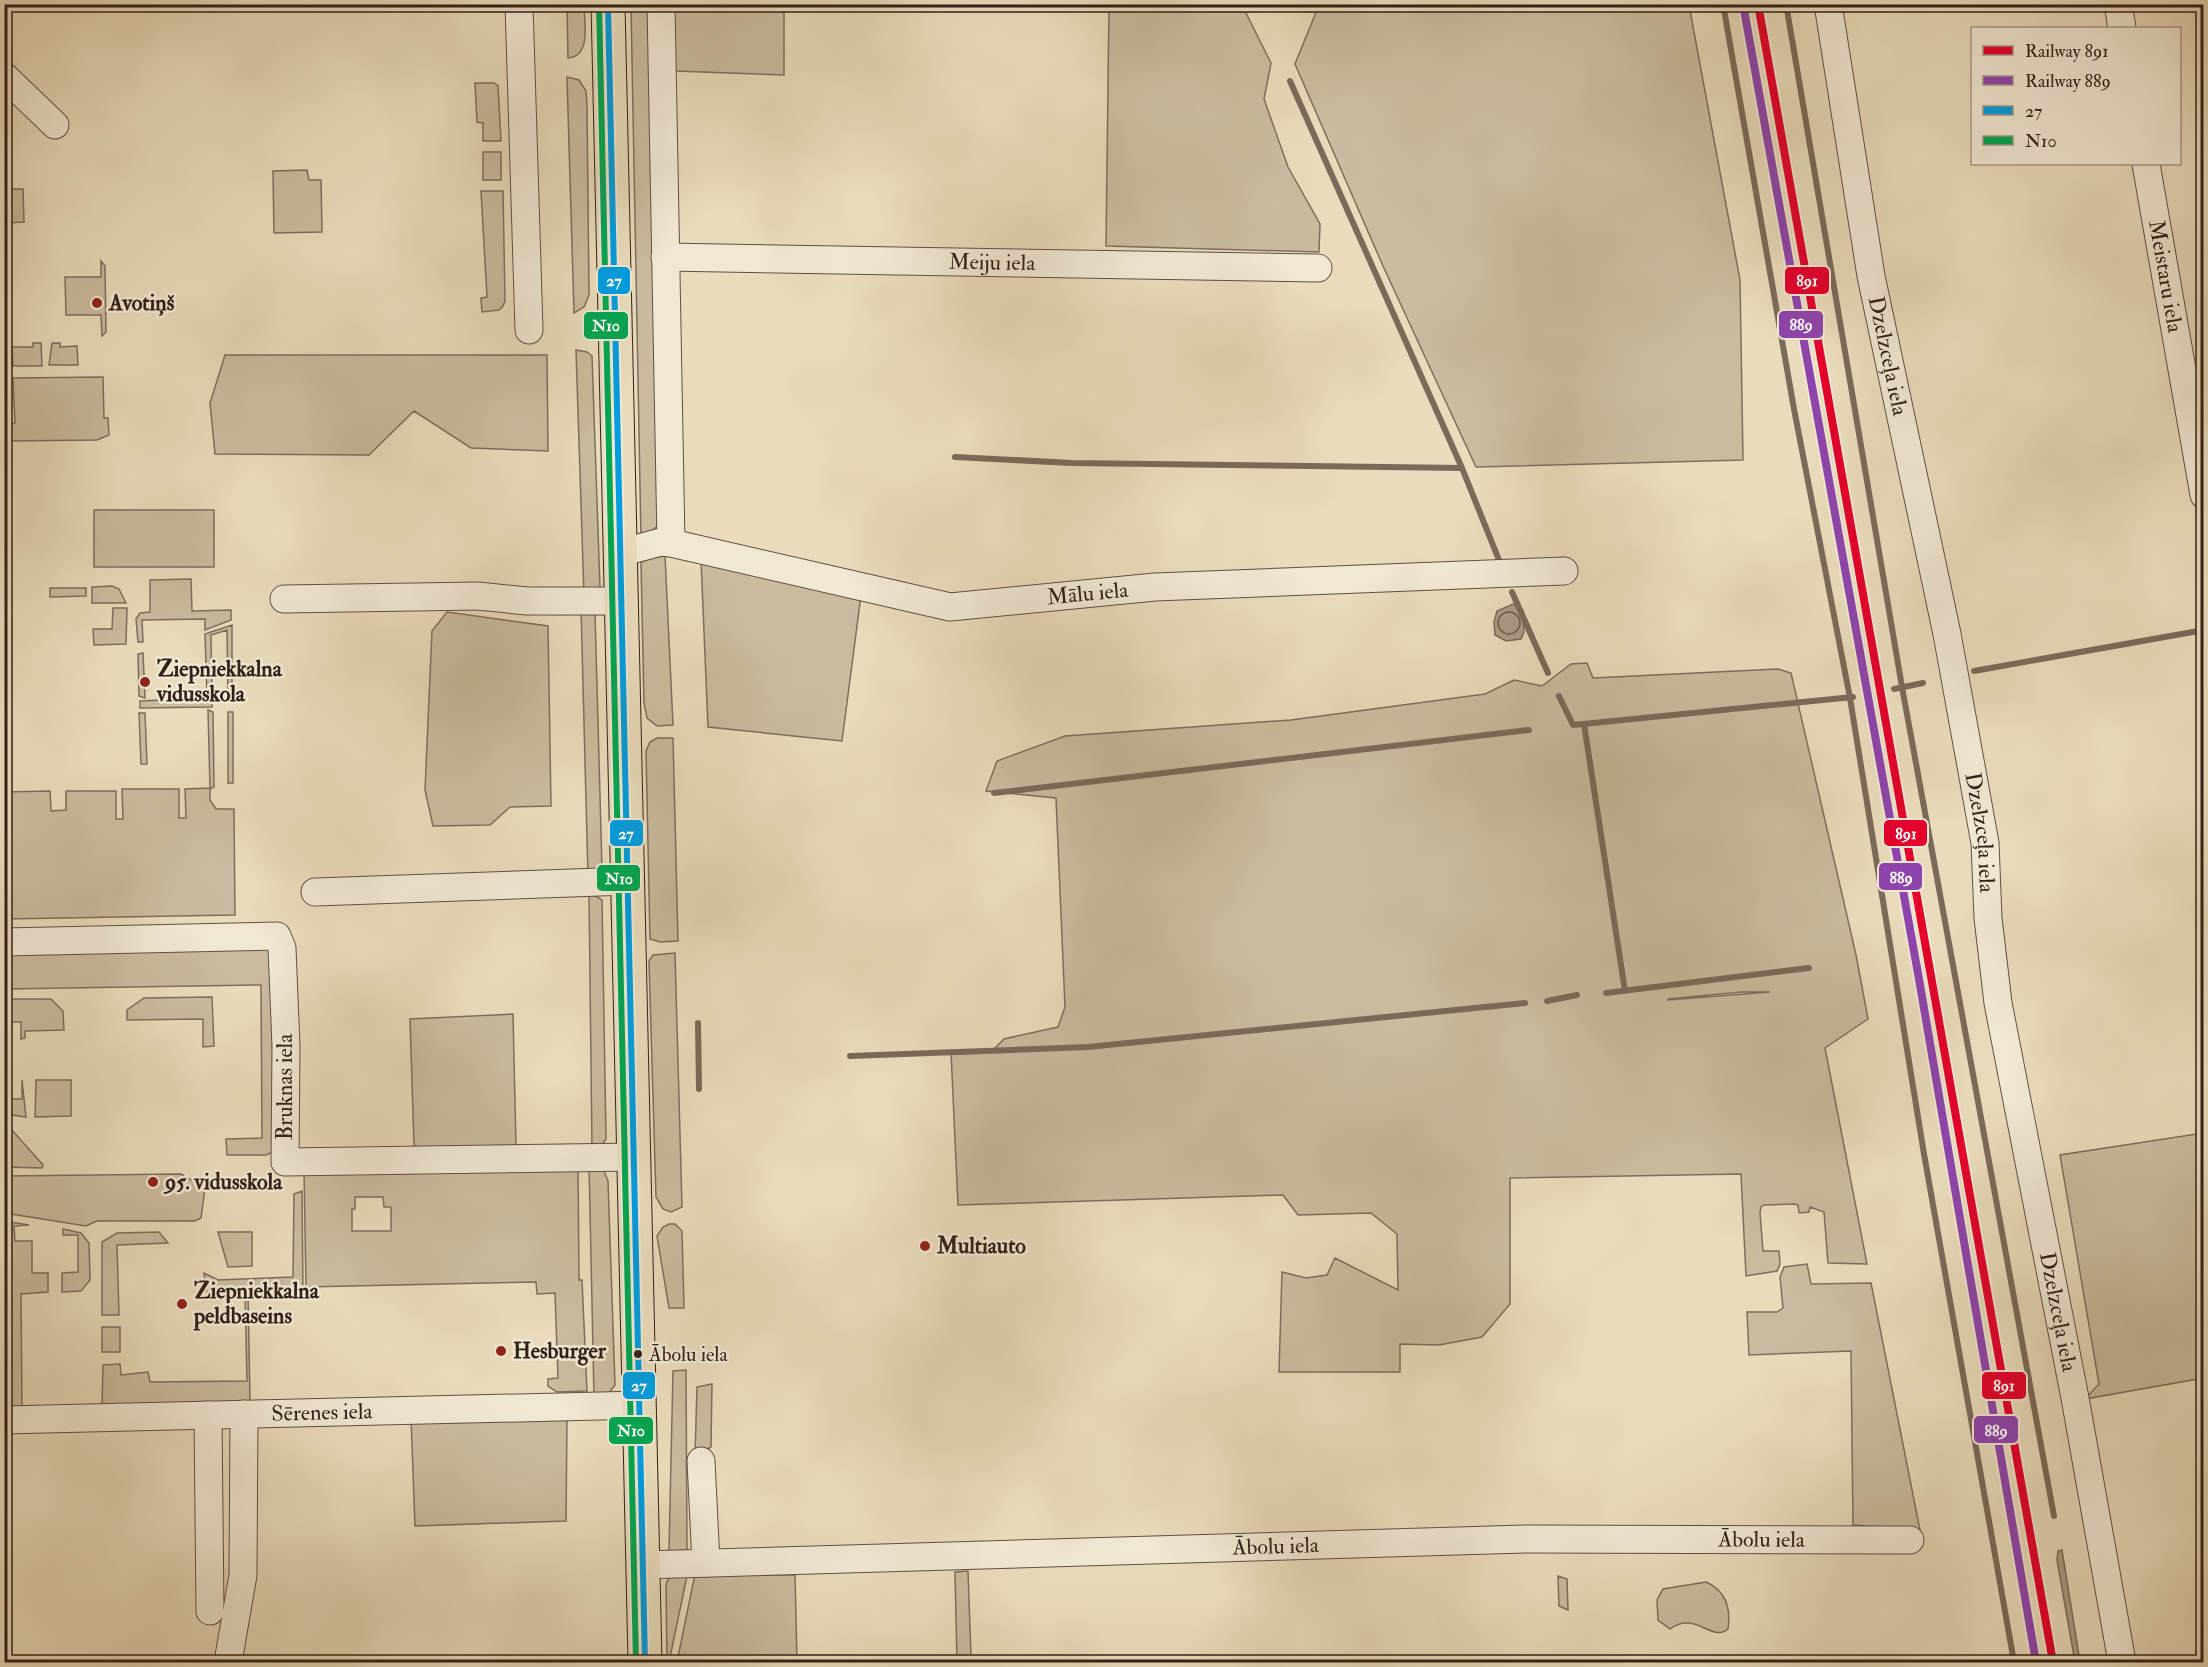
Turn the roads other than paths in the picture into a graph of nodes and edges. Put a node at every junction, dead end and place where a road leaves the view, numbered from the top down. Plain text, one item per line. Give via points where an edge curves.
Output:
1 (519, 4) edge
2 (608, 4) edge
3 (661, 4) edge
4 (1828, 4) edge
5 (2118, 4) edge
6 (2122, 27) edge
7 (4, 76) edge
8 (55, 125) dead end
9 (2146, 165) edge
10 (665, 256) junction
11 (1318, 268) dead end
12 (529, 330) dead end
13 (2204, 495) edge
14 (671, 543) junction
15 (620, 553) junction
16 (1564, 571) dead end
17 (284, 599) dead end
18 (621, 601) junction
19 (628, 881) junction
20 (315, 892) dead end
21 (4, 942) edge
22 (634, 1157) junction
23 (640, 1405) junction
24 (244, 1414) junction
25 (208, 1415) junction
26 (4, 1420) edge
27 (701, 1461) dead end
28 (1910, 1540) dead end
29 (706, 1563) junction
30 (643, 1565) junction
31 (210, 1611) dead end
32 (228, 1662) edge
33 (645, 1662) edge
34 (2122, 1662) edge

1 - 12 street
2 - 15 highway
3 - 10 street
4 - 34 street, Dzelzceļa iela via 1871,276 1947,634 1985,843 1988,918 1998,1003
5 - 6 street
7 - 8 street
9 - 13 street, Meistaru iela
10 - 11 street, Meiju iela
10 - 14 street
14 - 15 street, Mālu iela
14 - 16 street, Mālu iela via 950,607 1155,587
15 - 18 highway
17 - 18 street via 478,596 527,601
18 - 19 highway
19 - 20 street
19 - 22 highway
21 - 22 street, Bruknas iela via 277,936 282,948 286,1046 285,1162
22 - 23 highway
23 - 24 street, Sērenes iela
23 - 30 highway
24 - 25 street, Sērenes iela
24 - 32 street via 243,1575
25 - 26 street, Sērenes iela
25 - 31 street
27 - 29 street
28 - 29 street, Ābolu iela via 1525,1539
29 - 30 street, Ābolu iela
30 - 33 highway

